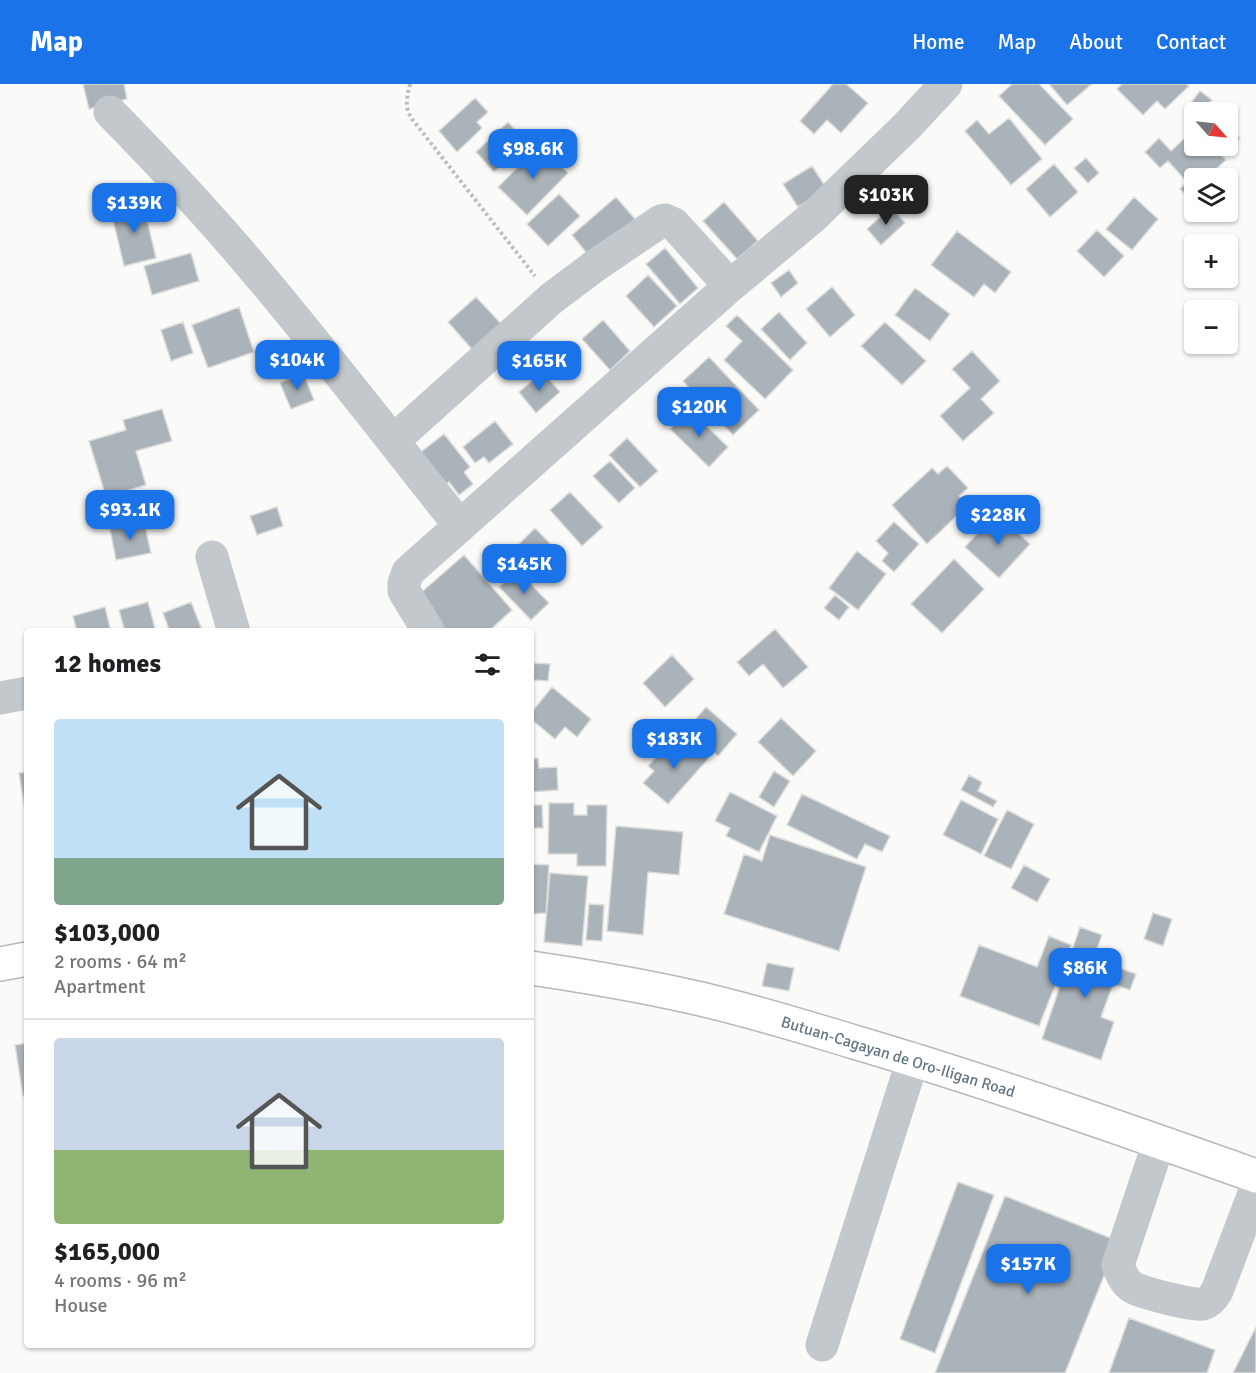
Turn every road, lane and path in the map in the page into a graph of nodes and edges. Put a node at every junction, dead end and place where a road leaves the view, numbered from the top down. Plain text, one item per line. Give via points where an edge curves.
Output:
1 (410, 84) edge
2 (946, 84) edge
3 (110, 112) dead end
4 (730, 286) junction
5 (552, 298) junction
6 (393, 441) junction
7 (460, 526) junction
8 (212, 557) dead end
9 (233, 628) edge
10 (427, 628) edge
11 (24, 694) edge
12 (0, 698) edge
13 (24, 960) edge
14 (0, 964) edge
15 (534, 968) edge
16 (913, 1059) junction
17 (1159, 1142) junction
18 (1256, 1176) edge
19 (1256, 1188) edge
20 (822, 1346) dead end

1 - 5 path via 406,106 411,119
2 - 4 street via 814,216
3 - 6 street via 248,262
4 - 5 street via 674,225 661,220
4 - 7 street
5 - 6 street
6 - 7 street
7 - 10 street via 408,572 404,583 404,591
8 - 9 street
11 - 12 street
13 - 14 highway
15 - 16 highway, Butuan-Cagayan de Oro-Iligan Road via 694,997
16 - 17 highway, Butuan-Cagayan de Oro-Iligan Road
16 - 20 street
17 - 18 highway, Butuan-Cagayan de Oro-Iligan Road
17 - 19 street via 1118,1265 1132,1287 1185,1303 1204,1304 1210,1300 1217,1291

